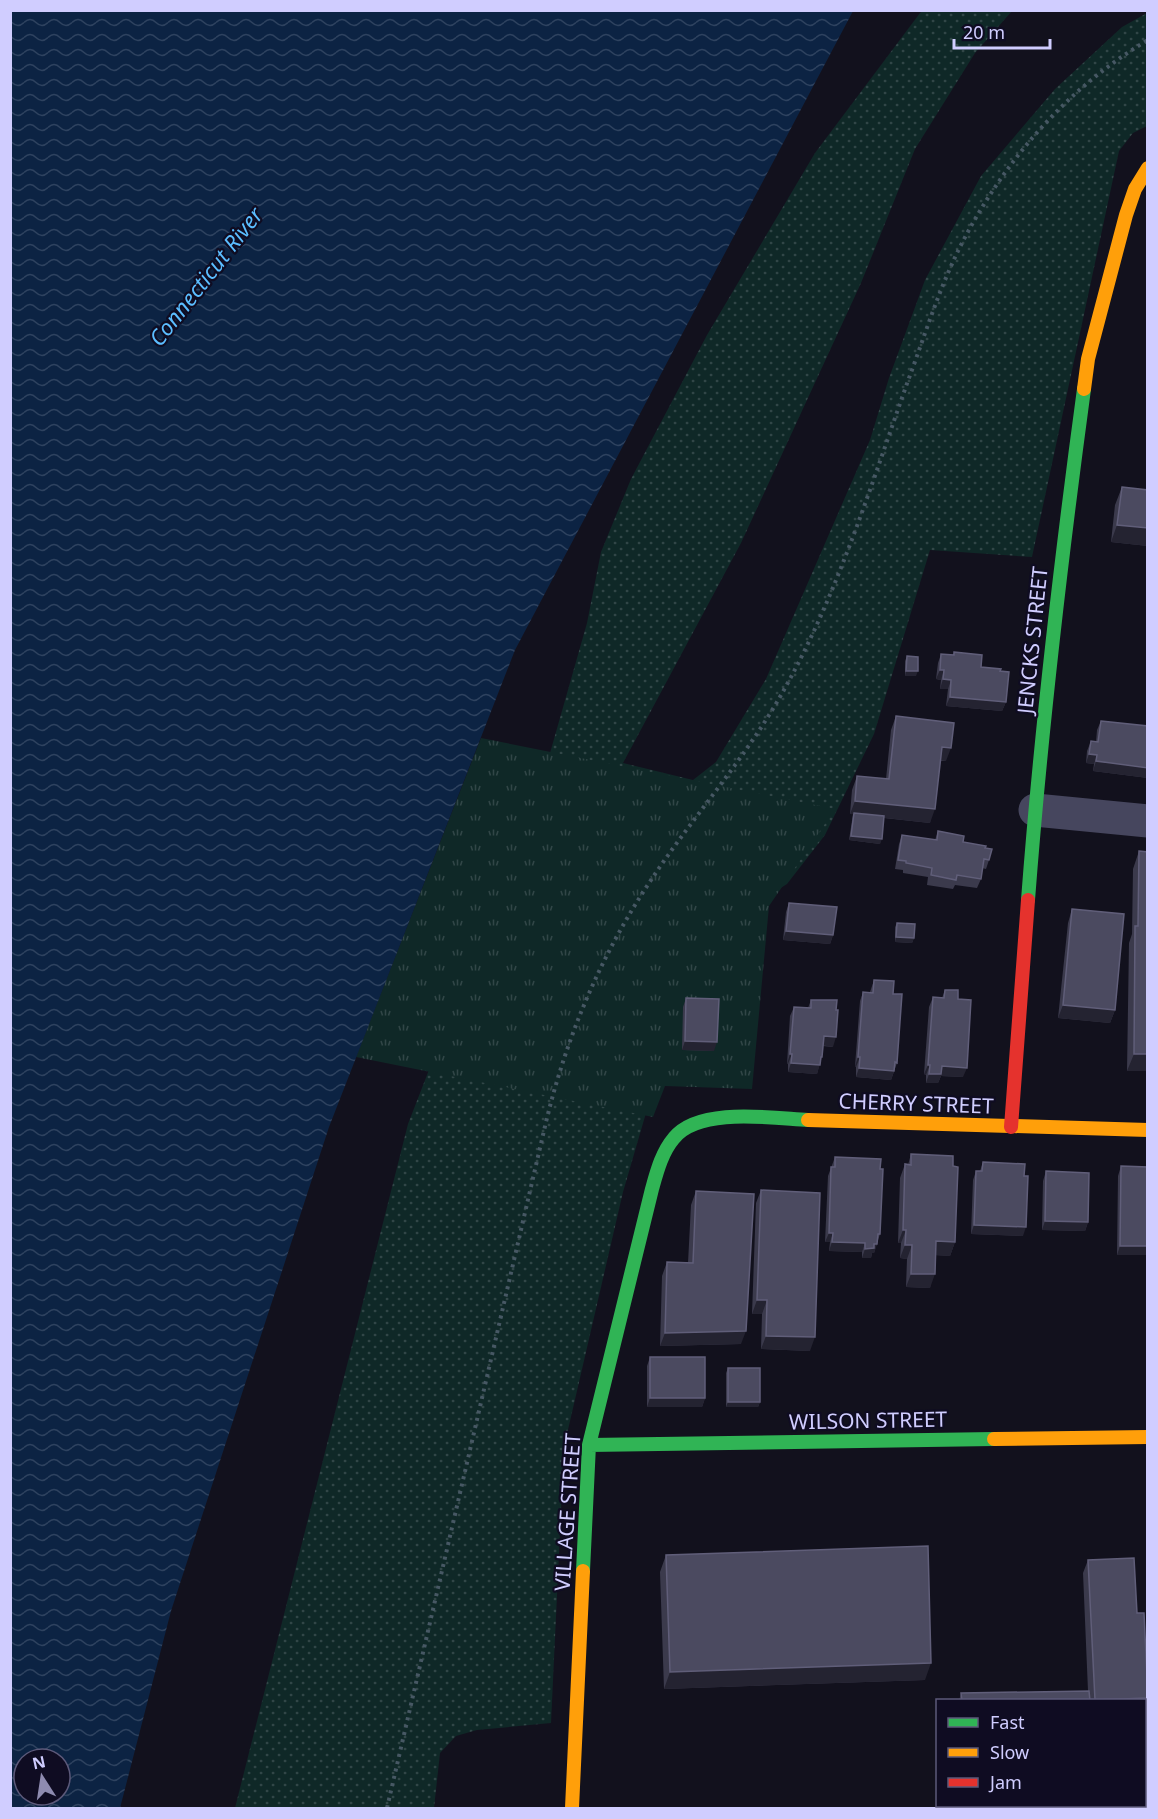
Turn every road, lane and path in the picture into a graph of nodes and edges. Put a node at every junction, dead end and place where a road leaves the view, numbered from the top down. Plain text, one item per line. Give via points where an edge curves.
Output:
1 (1148, 40) edge
2 (1148, 168) edge
3 (1035, 810) junction
4 (1148, 821) edge
5 (686, 1127) joint
6 (1011, 1127) junction
7 (1148, 1130) edge
8 (1148, 1437) edge
9 (589, 1445) junction
10 (387, 1809) edge
11 (572, 1809) edge

1 - 10 path via 1105,68 1060,108 1015,159 984,204 940,292 862,511 798,663 750,744 645,890 593,982 566,1052 546,1122
2 - 3 street, JENCKS STREET via 1126,215 1088,359
3 - 4 street
3 - 6 street, JENCKS STREET
5 - 6 street, CHERRY STREET via 712,1118
5 - 9 street, VILLAGE STREET via 675,1136 659,1165
6 - 7 street, CHERRY STREET
8 - 9 street, WILSON STREET
9 - 11 street, VILLAGE STREET

